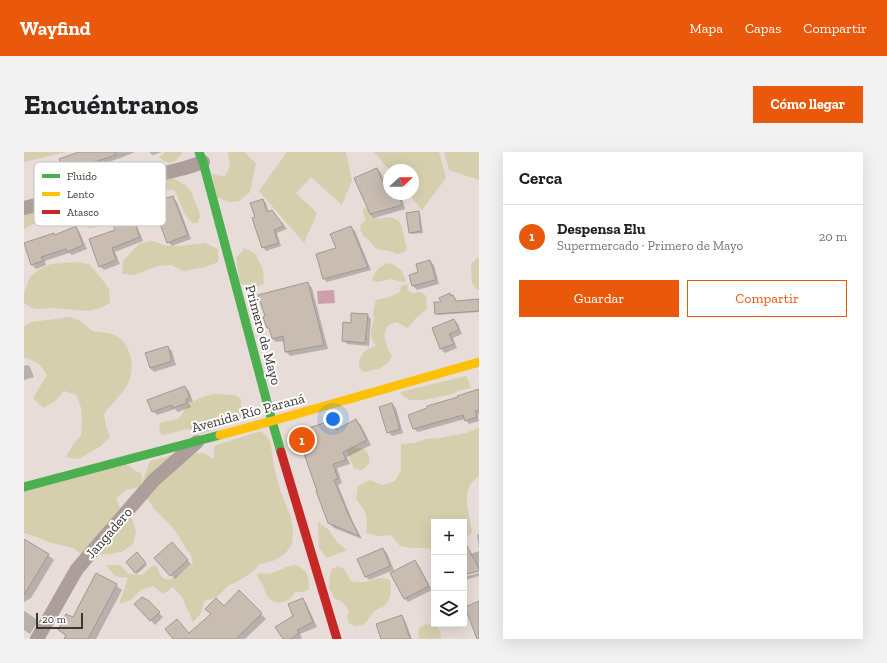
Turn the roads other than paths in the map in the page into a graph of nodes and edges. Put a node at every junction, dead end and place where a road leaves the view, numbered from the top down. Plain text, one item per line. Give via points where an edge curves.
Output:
1 (201, 157) edge
2 (166, 173) edge
3 (34, 206) edge
4 (24, 208) edge
5 (479, 362) edge
6 (272, 421) junction
7 (199, 441) junction
8 (24, 487) edge
9 (334, 637) edge
10 (37, 639) edge

1 - 2 street via 185,168
1 - 6 street, Primero de Mayo
3 - 4 street
5 - 6 street, Avenida Río Paraná
6 - 7 street, Avenida Río Paraná
6 - 9 street, Primero de Mayo
7 - 8 street, Avenida Río Paraná
7 - 10 street, Jangadero via 154,480 77,569

